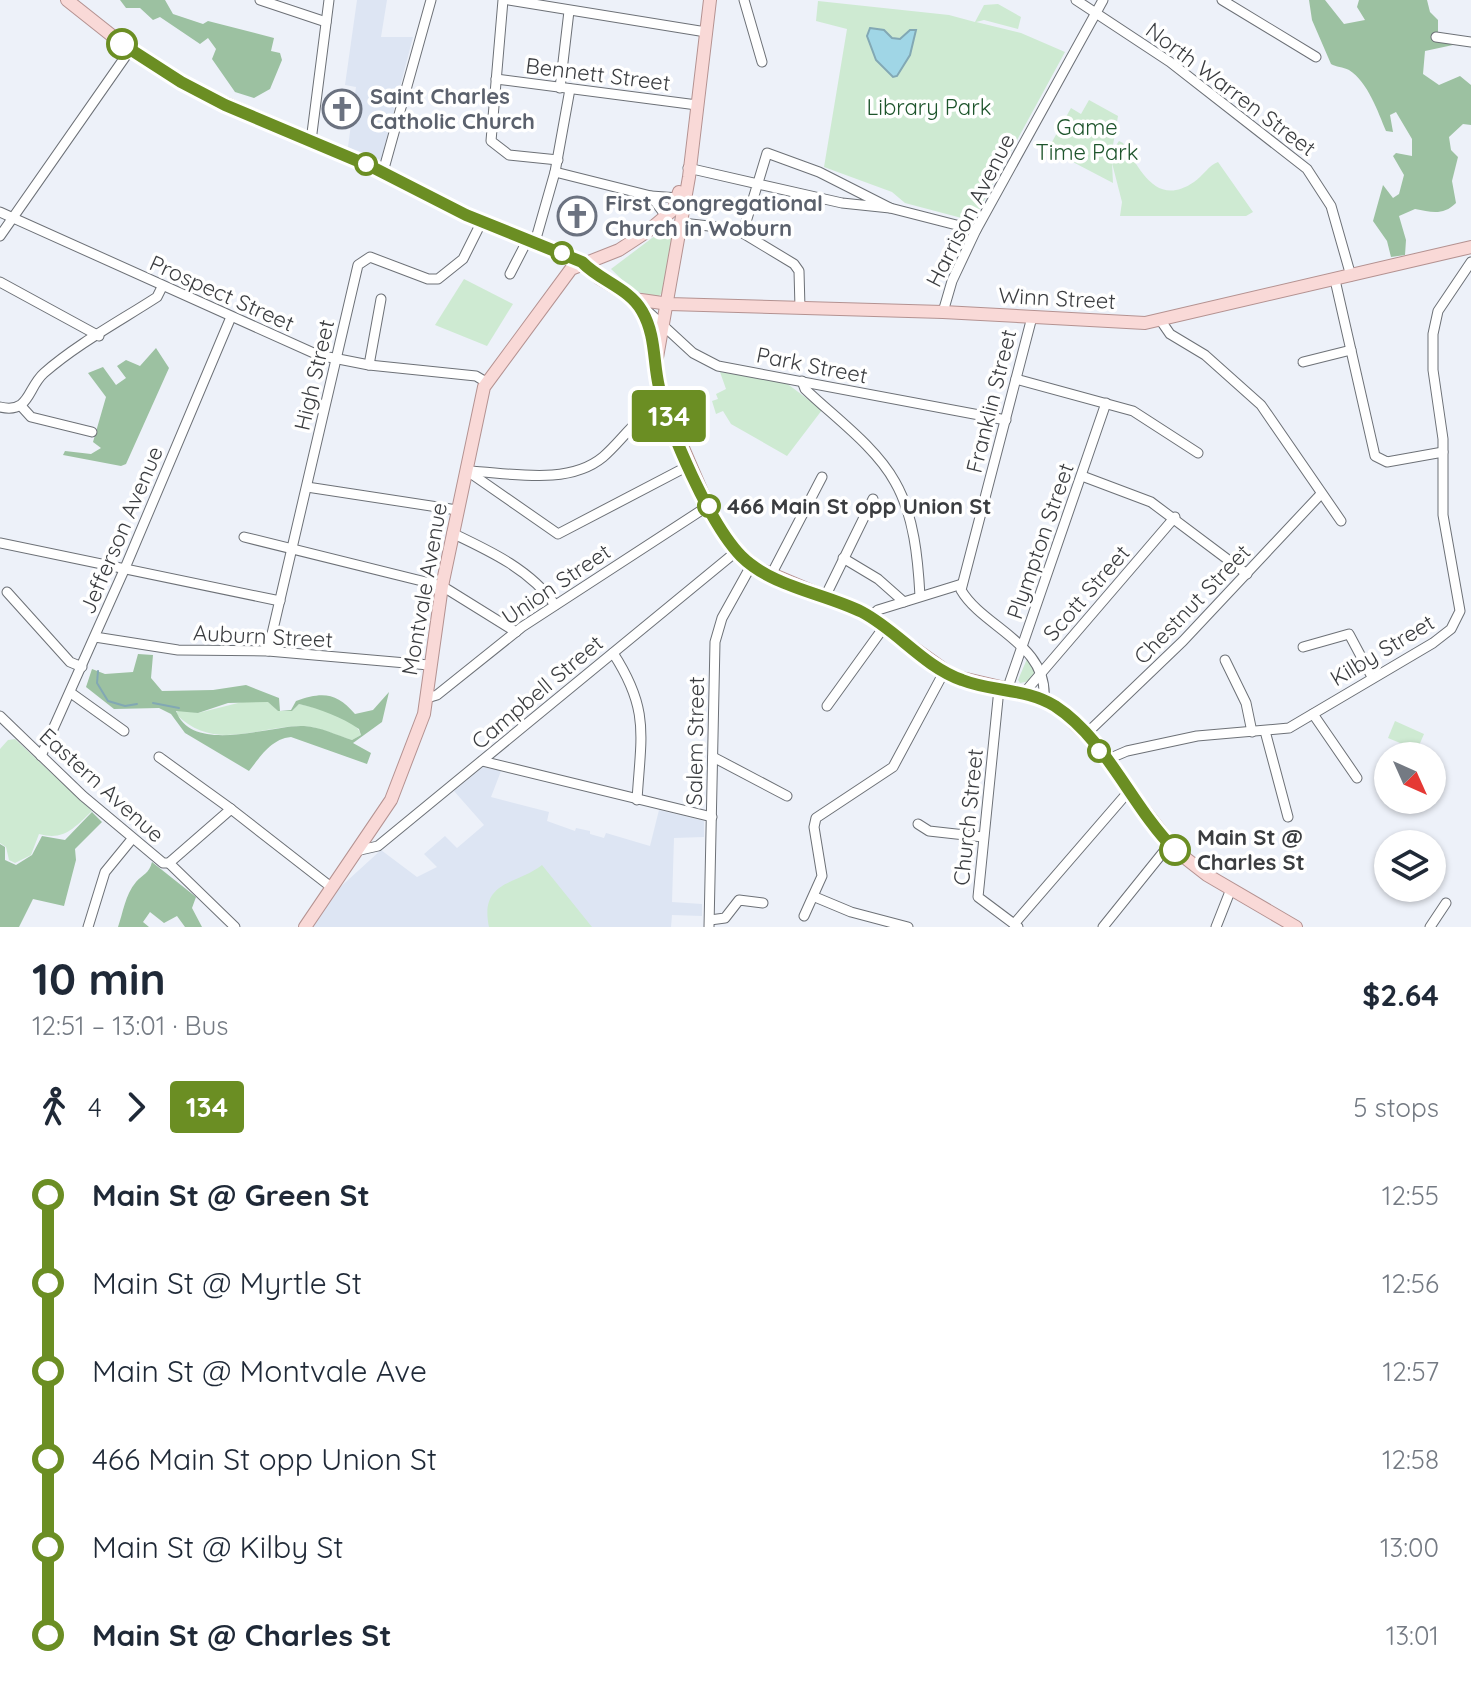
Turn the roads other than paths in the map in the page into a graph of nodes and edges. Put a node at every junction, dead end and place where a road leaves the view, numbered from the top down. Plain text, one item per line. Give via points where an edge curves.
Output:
1 (67, 0) edge
2 (260, 0) edge
3 (329, 0) edge
4 (431, 0) edge
5 (503, 0) edge
6 (509, 0) edge
7 (710, 0) edge
8 (744, 0) edge
9 (1076, 0) edge
10 (1103, 0) edge
11 (1222, 0) edge
12 (569, 11) junction
13 (1096, 12) junction
14 (326, 22) junction
15 (706, 32) junction
16 (1436, 37) dead end
17 (1471, 42) edge
18 (130, 50) junction
19 (1316, 57) dead end
20 (762, 62) dead end
21 (496, 79) junction
22 (565, 89) junction
23 (697, 105) junction
24 (311, 141) junction
25 (558, 160) junction
26 (688, 168) junction
27 (383, 172) junction
28 (555, 172) junction
29 (758, 182) junction
30 (651, 196) junction
31 (679, 198) junction
32 (890, 208) junction
33 (0, 212) edge
34 (666, 216) junction
35 (12, 219) junction
36 (482, 221) junction
37 (682, 223) junction
38 (976, 230) junction
39 (743, 232) junction
40 (0, 236) edge
41 (532, 240) junction
42 (678, 240) junction
43 (1471, 247) edge
44 (619, 250) junction
45 (582, 262) junction
46 (1470, 262) edge
47 (510, 274) dead end
48 (1351, 276) junction
49 (1335, 280) junction
50 (0, 282) edge
51 (615, 285) junction
52 (162, 287) junction
53 (381, 299) dead end
54 (634, 299) junction
55 (669, 304) junction
56 (800, 308) junction
57 (943, 312) junction
58 (231, 317) junction
59 (1032, 317) junction
60 (1161, 321) junction
61 (663, 325) junction
62 (99, 336) junction
63 (1351, 350) junction
64 (656, 353) junction
65 (336, 360) junction
66 (1303, 362) dead end
67 (369, 365) junction
68 (1016, 379) junction
69 (802, 381) junction
70 (486, 382) junction
71 (1106, 403) junction
72 (665, 405) junction
73 (21, 406) junction
74 (0, 407) edge
75 (1006, 420) junction
76 (92, 432) dead end
77 (1443, 452) junction
78 (1198, 453) dead end
79 (690, 465) junction
80 (466, 470) junction
81 (1082, 476) junction
82 (822, 477) dead end
83 (307, 487) junction
84 (1320, 495) junction
85 (873, 499) dead end
86 (708, 506) junction
87 (457, 510) junction
88 (1175, 517) junction
89 (1341, 521) dead end
90 (452, 533) junction
91 (244, 537) dead end
92 (0, 543) edge
93 (293, 550) junction
94 (737, 551) junction
95 (843, 558) junction
96 (752, 564) junction
97 (125, 568) junction
98 (1247, 574) junction
99 (771, 575) junction
100 (962, 584) junction
101 (442, 586) junction
102 (7, 592) dead end
103 (920, 596) junction
104 (825, 597) junction
105 (280, 601) junction
106 (904, 602) junction
107 (555, 605) junction
108 (1466, 609) edge
109 (870, 617) junction
110 (884, 627) junction
111 (516, 632) junction
112 (95, 637) junction
113 (1022, 647) junction
114 (1303, 647) dead end
115 (268, 651) junction
116 (613, 653) junction
117 (1225, 660) dead end
118 (429, 665) junction
119 (82, 667) junction
120 (944, 672) junction
121 (1040, 672) junction
122 (1372, 677) junction
123 (1003, 690) junction
124 (71, 693) junction
125 (1024, 693) junction
126 (427, 698) junction
127 (1044, 700) junction
128 (827, 706) dead end
129 (1313, 714) junction
130 (0, 716) edge
131 (124, 731) dead end
132 (1265, 731) junction
133 (1252, 732) junction
134 (1086, 734) junction
135 (41, 756) junction
136 (159, 757) dead end
137 (713, 757) junction
138 (1106, 760) junction
139 (482, 761) junction
140 (1357, 778) dead end
141 (1129, 791) junction
142 (787, 796) dead end
143 (637, 800) junction
144 (231, 809) junction
145 (712, 817) junction
146 (1288, 817) dead end
147 (918, 824) dead end
148 (983, 837) junction
149 (132, 839) junction
150 (1169, 845) junction
151 (356, 851) junction
152 (169, 863) junction
153 (331, 887) junction
154 (1231, 889) junction
155 (815, 897) junction
156 (763, 903) dead end
157 (1446, 903) dead end
158 (1260, 906) junction
159 (804, 916) dead end
160 (710, 924) edge
161 (1016, 926) edge
162 (1293, 926) edge
163 (88, 927) edge
164 (235, 927) edge
165 (305, 927) edge
166 (908, 927) edge
167 (1103, 927) edge
168 (1216, 927) edge
169 (1277, 927) edge
170 (1430, 927) edge

1 - 18 main road
2 - 14 street
3 - 14 street
4 - 27 street
5 - 21 street
6 - 12 street
7 - 15 main road
8 - 20 street
9 - 13 street, North Warren Street
10 - 13 street, Harrison Avenue
11 - 19 street
12 - 15 street
12 - 22 street
13 - 38 street, Harrison Avenue
13 - 48 street, North Warren Street via 1182,71 1307,169 1331,206
14 - 24 street
15 - 23 main road
16 - 17 street
18 - 24 main road via 197,91
18 - 35 street
21 - 22 street, Bennett Street
21 - 25 street via 490,132 494,146 515,157
22 - 23 street, Bennett Street
22 - 25 street
23 - 26 main road
24 - 27 main road
25 - 28 street
26 - 29 street
26 - 31 main road
26 - 37 main road
27 - 36 main road
28 - 30 street
28 - 41 street
29 - 32 street via 842,203
29 - 32 street via 767,153
29 - 39 street
30 - 31 street
30 - 34 street
31 - 34 main road
32 - 38 street
33 - 35 street, Prospect Street
34 - 42 main road
34 - 44 main road
35 - 40 street
35 - 52 street, Prospect Street
36 - 41 main road
36 - 65 street, High Street via 463,259 438,279 374,257 362,260
37 - 39 street
37 - 42 main road
38 - 57 street, Harrison Avenue
39 - 56 street via 797,267
41 - 45 main road
41 - 47 street
42 - 55 main road
43 - 48 main road, Winn Street
44 - 45 main road
44 - 51 main road via 607,268
45 - 51 main road
45 - 70 main road, Montvale Avenue via 571,269
46 - 77 street, Kilby Street via 1434,327 1433,370
48 - 49 main road, Winn Street
49 - 60 main road, Winn Street
49 - 63 street
50 - 62 street
51 - 54 main road
52 - 58 street, Prospect Street
52 - 62 street via 157,297
53 - 67 street
54 - 55 main road, Winn Street
54 - 61 street, Park Street
54 - 64 main road
55 - 56 main road, Winn Street
55 - 61 main road
56 - 57 main road, Winn Street
57 - 59 main road, Winn Street
58 - 65 street, Prospect Street
58 - 97 street, Jefferson Avenue
59 - 60 main road, Winn Street
59 - 68 street, Franklin Street
60 - 84 street via 1170,334 1205,355 1261,405
61 - 64 main road
61 - 69 street, Park Street via 714,365
62 - 73 street via 41,375
63 - 66 street
63 - 77 street via 1377,458 1390,462
64 - 72 main road
65 - 67 street, Prospect Street
65 - 83 street, High Street
67 - 70 street, Prospect Street via 476,376
68 - 71 street
68 - 75 street, Franklin Street
69 - 75 street, Park Street
69 - 103 street via 895,481 913,535
70 - 80 main road, Montvale Avenue
71 - 78 street via 1148,418
71 - 81 street, Plympton Street
72 - 79 main road
72 - 80 street via 641,417 597,461 565,474
73 - 74 street
73 - 76 street via 30,417
75 - 100 street, Franklin Street
77 - 108 street, Kilby Street via 1443,515
79 - 80 street via 559,534
79 - 86 main road
80 - 87 main road, Montvale Avenue
81 - 88 street via 1139,496
81 - 113 street, Plympton Street
82 - 99 street
83 - 87 street
83 - 93 street, High Street
84 - 89 street
84 - 98 street, Chestnut Street
85 - 95 street
86 - 94 main road
86 - 107 street, Union Street
87 - 90 main road, Montvale Avenue
88 - 98 street
88 - 121 street, Scott Street
90 - 101 main road, Montvale Avenue
90 - 107 street via 523,572
91 - 93 street
92 - 97 street
93 - 101 street
93 - 105 street, High Street
94 - 96 main road
94 - 116 street, Campbell Street
95 - 104 street
95 - 106 street
96 - 99 main road
96 - 137 street, Salem Street via 716,637
97 - 105 street
97 - 112 street, Jefferson Avenue
98 - 134 street, Chestnut Street
99 - 104 main road
100 - 103 street
100 - 113 street via 964,595
101 - 111 street
101 - 118 main road, Montvale Avenue
102 - 119 street via 71,662
103 - 106 street
104 - 109 main road
105 - 115 street, High Street
106 - 109 street
107 - 111 street, Union Street
108 - 122 street, Kilby Street via 1447,633
109 - 110 main road
110 - 120 main road
110 - 128 street
111 - 126 street, Union Street
112 - 115 street, Auburn Street via 178,650
112 - 119 street, Jefferson Avenue
113 - 121 street
113 - 123 street, Plympton Street
114 - 122 street via 1349,634
115 - 118 street, Auburn Street
116 - 139 street, Campbell Street
116 - 143 street via 639,702
117 - 133 street via 1246,703
118 - 126 main road, Montvale Avenue
119 - 124 street, Jefferson Avenue
120 - 123 main road
120 - 155 street via 893,767 816,818 823,872
121 - 125 street, Scott Street
121 - 127 street
122 - 129 street, Kilby Street
123 - 125 main road
123 - 148 street, Church Street
124 - 131 street
124 - 135 street, Jefferson Avenue
125 - 127 main road
126 - 151 main road, Montvale Avenue via 399,784
127 - 134 main road
129 - 132 street, Kilby Street via 1289,728
129 - 140 street
130 - 135 street, Eastern Avenue
132 - 133 street, Kilby Street
132 - 146 street
133 - 138 street, Kilby Street via 1182,739
134 - 138 main road
135 - 149 street, Eastern Avenue
136 - 144 street
137 - 142 street
137 - 145 street, Salem Street
138 - 141 main road
139 - 143 street
139 - 151 street, Campbell Street via 378,846
141 - 150 main road
141 - 161 street
143 - 145 street
144 - 152 street, Eastern Avenue
144 - 153 street
145 - 160 street, Salem Street
147 - 148 street via 929,831
148 - 161 street, Church Street via 978,900
149 - 152 street, Eastern Avenue
149 - 163 street via 105,872
150 - 154 main road
150 - 167 street
151 - 153 main road, Montvale Avenue
152 - 164 street
153 - 165 main road, Montvale Avenue
154 - 158 main road
154 - 168 street
155 - 159 street
155 - 166 street
156 - 160 street via 739,900 726,917
157 - 170 street
158 - 162 main road
158 - 169 main road

